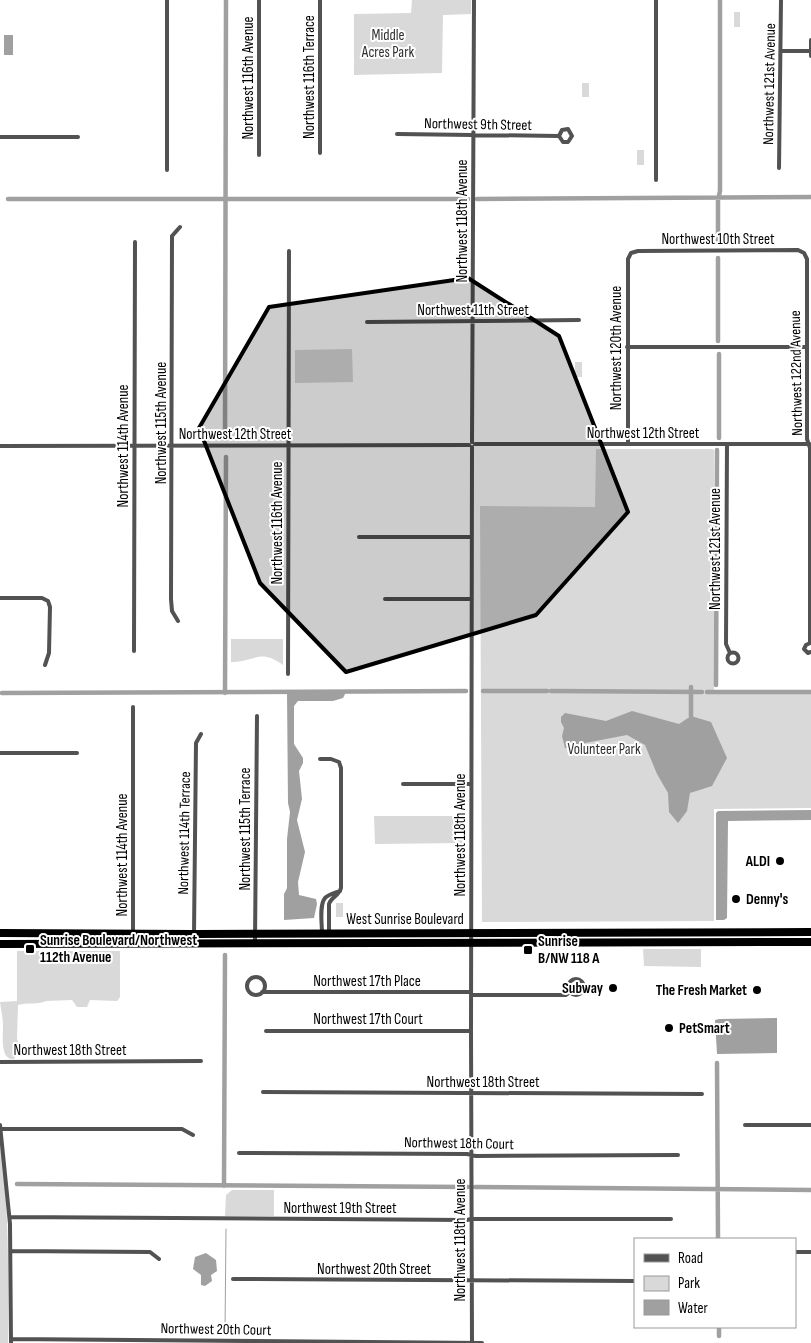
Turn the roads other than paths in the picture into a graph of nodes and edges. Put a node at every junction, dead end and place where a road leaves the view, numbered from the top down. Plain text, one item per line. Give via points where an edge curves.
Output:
1 (167, 0) edge
2 (259, 0) edge
3 (320, 0) edge
4 (474, 0) edge
5 (656, 0) edge
6 (781, 0) edge
7 (811, 40) edge
8 (781, 50) junction
9 (810, 51) edge
10 (811, 56) edge
11 (397, 134) dead end
12 (474, 135) junction
13 (559, 136) dead end
14 (0, 137) edge
15 (78, 137) dead end
16 (320, 153) dead end
17 (259, 155) dead end
18 (779, 168) dead end
19 (166, 170) dead end
20 (656, 180) dead end
21 (180, 227) dead end
22 (135, 242) dead end
23 (289, 251) dead end
24 (631, 253) joint
25 (804, 253) joint
26 (579, 320) dead end
27 (473, 321) junction
28 (367, 322) dead end
29 (626, 347) junction
30 (806, 347) junction
31 (472, 444) junction
32 (628, 444) junction
33 (727, 444) junction
34 (810, 444) edge
35 (135, 445) junction
36 (172, 445) junction
37 (288, 445) junction
38 (0, 446) edge
39 (359, 537) dead end
40 (472, 537) junction
41 (0, 598) edge
42 (385, 599) dead end
43 (472, 599) junction
44 (178, 621) dead end
45 (810, 643) edge
46 (134, 651) dead end
47 (811, 652) edge
48 (730, 653) dead end
49 (44, 665) dead end
50 (288, 674) dead end
51 (133, 707) dead end
52 (256, 716) dead end
53 (201, 734) dead end
54 (0, 753) edge
55 (77, 753) dead end
56 (320, 759) dead end
57 (403, 784) dead end
58 (471, 784) junction
59 (340, 891) junction
60 (322, 913) junction
61 (329, 913) junction
62 (471, 932) junction
63 (811, 932) edge
64 (0, 933) edge
65 (326, 933) junction
66 (133, 934) junction
67 (194, 934) junction
68 (255, 934) junction
69 (256, 942) junction
70 (471, 942) junction
71 (811, 942) edge
72 (133, 943) junction
73 (0, 944) edge
74 (262, 992) junction
75 (570, 992) junction
76 (471, 994) junction
77 (266, 1031) dead end
78 (471, 1031) junction
79 (0, 1062) edge
80 (201, 1062) dead end
81 (263, 1092) dead end
82 (471, 1093) junction
83 (702, 1094) dead end
84 (745, 1125) dead end
85 (811, 1125) edge
86 (0, 1127) edge
87 (193, 1135) dead end
88 (240, 1153) dead end
89 (471, 1155) junction
90 (678, 1155) dead end
91 (10, 1217) junction
92 (471, 1219) junction
93 (671, 1219) dead end
94 (11, 1250) junction
95 (796, 1252) edge
96 (811, 1252) edge
97 (159, 1259) dead end
98 (233, 1279) dead end
99 (471, 1281) junction
100 (634, 1281) edge
101 (11, 1341) edge
102 (472, 1343) edge
103 (482, 1343) edge

1 - 19 street
2 - 17 street, Northwest 116th Avenue
3 - 16 street, Northwest 116th Terrace
4 - 12 street, Northwest 118th Avenue
5 - 20 street
6 - 8 street, Northwest 121st Avenue
7 - 9 street
8 - 9 street
8 - 18 street, Northwest 121st Avenue
9 - 10 street
11 - 12 street, Northwest 9th Street
12 - 13 street, Northwest 9th Street
12 - 27 street, Northwest 118th Avenue
14 - 15 street
21 - 36 street, Northwest 115th Avenue via 172,236
22 - 35 street, Northwest 114th Avenue
23 - 37 street, Northwest 116th Avenue
24 - 25 street, Northwest 10th Street via 798,250
24 - 29 street, Northwest 120th Avenue via 628,259
25 - 30 street, Northwest 122nd Avenue via 807,259
26 - 27 street, Northwest 11th Street
27 - 28 street, Northwest 11th Street
27 - 31 street, Northwest 118th Avenue
29 - 30 street
29 - 32 street, Northwest 120th Avenue
30 - 34 street, Northwest 122nd Avenue via 807,439
31 - 32 street, Northwest 12th Street
31 - 37 street, Northwest 12th Street
31 - 40 street, Northwest 118th Avenue
32 - 33 street, Northwest 12th Street
33 - 34 street, Northwest 12th Street
33 - 48 street, Northwest 121st Avenue via 726,644
34 - 45 street, Northwest 122nd Avenue
35 - 36 street, Northwest 12th Street
35 - 38 street, Northwest 12th Street
35 - 46 street, Northwest 114th Avenue
36 - 37 street, Northwest 12th Street
36 - 44 street, Northwest 115th Avenue via 171,599 172,611
37 - 50 street, Northwest 116th Avenue
39 - 40 street
40 - 43 street, Northwest 118th Avenue
41 - 49 street via 42,598 48,601 49,653
42 - 43 street
43 - 58 street, Northwest 118th Avenue
45 - 47 street, Northwest 122nd Avenue via 804,649
51 - 66 street, Northwest 114th Avenue
52 - 68 street, Northwest 115th Terrace
53 - 67 street, Northwest 114th Terrace via 196,743
54 - 55 street
56 - 59 street via 339,762 341,768
57 - 58 street
58 - 62 street, Northwest 118th Avenue
59 - 60 street via 325,898
59 - 61 street via 330,900
60 - 61 street
60 - 65 street
61 - 65 street
62 - 63 highway, West Sunrise Boulevard
62 - 65 highway, West Sunrise Boulevard
62 - 70 street, Northwest 118th Avenue
64 - 66 highway, West Sunrise Boulevard
65 - 68 highway, West Sunrise Boulevard
66 - 67 highway, West Sunrise Boulevard
66 - 72 street, Northwest 114th Avenue
67 - 68 highway, West Sunrise Boulevard
68 - 69 street, Northwest 115th Terrace
69 - 70 highway, West Sunrise Boulevard
69 - 72 highway, West Sunrise Boulevard
70 - 71 highway, West Sunrise Boulevard
70 - 76 street, Northwest 118th Avenue
72 - 73 highway, West Sunrise Boulevard
74 - 74 street via 265,987 262,979 251,979 249,991
74 - 76 street, Northwest 17th Place
75 - 75 street via 580,993 583,988 581,981 574,979 570,982
75 - 76 street, Northwest 17th Place via 566,995
76 - 78 street, Northwest 118th Avenue
77 - 78 street, Northwest 17th Court
78 - 82 street, Northwest 118th Avenue
79 - 80 street, Northwest 18th Street
81 - 82 street, Northwest 18th Street
82 - 83 street, Northwest 18th Street
82 - 89 street, Northwest 118th Avenue
84 - 85 street
86 - 87 street via 182,1129
86 - 91 street
88 - 89 street, Northwest 18th Court
89 - 90 street, Northwest 18th Court
89 - 92 street, Northwest 118th Avenue
91 - 92 street, Northwest 19th Street
91 - 94 street
92 - 93 street, Northwest 19th Street
92 - 99 street, Northwest 118th Avenue
94 - 97 street via 150,1252
94 - 101 street
95 - 96 street
98 - 99 street, Northwest 20th Street
99 - 100 street, Northwest 20th Street
99 - 102 street, Northwest 118th Avenue
101 - 102 street, Northwest 20th Court
102 - 103 street, Northwest 20th Court

